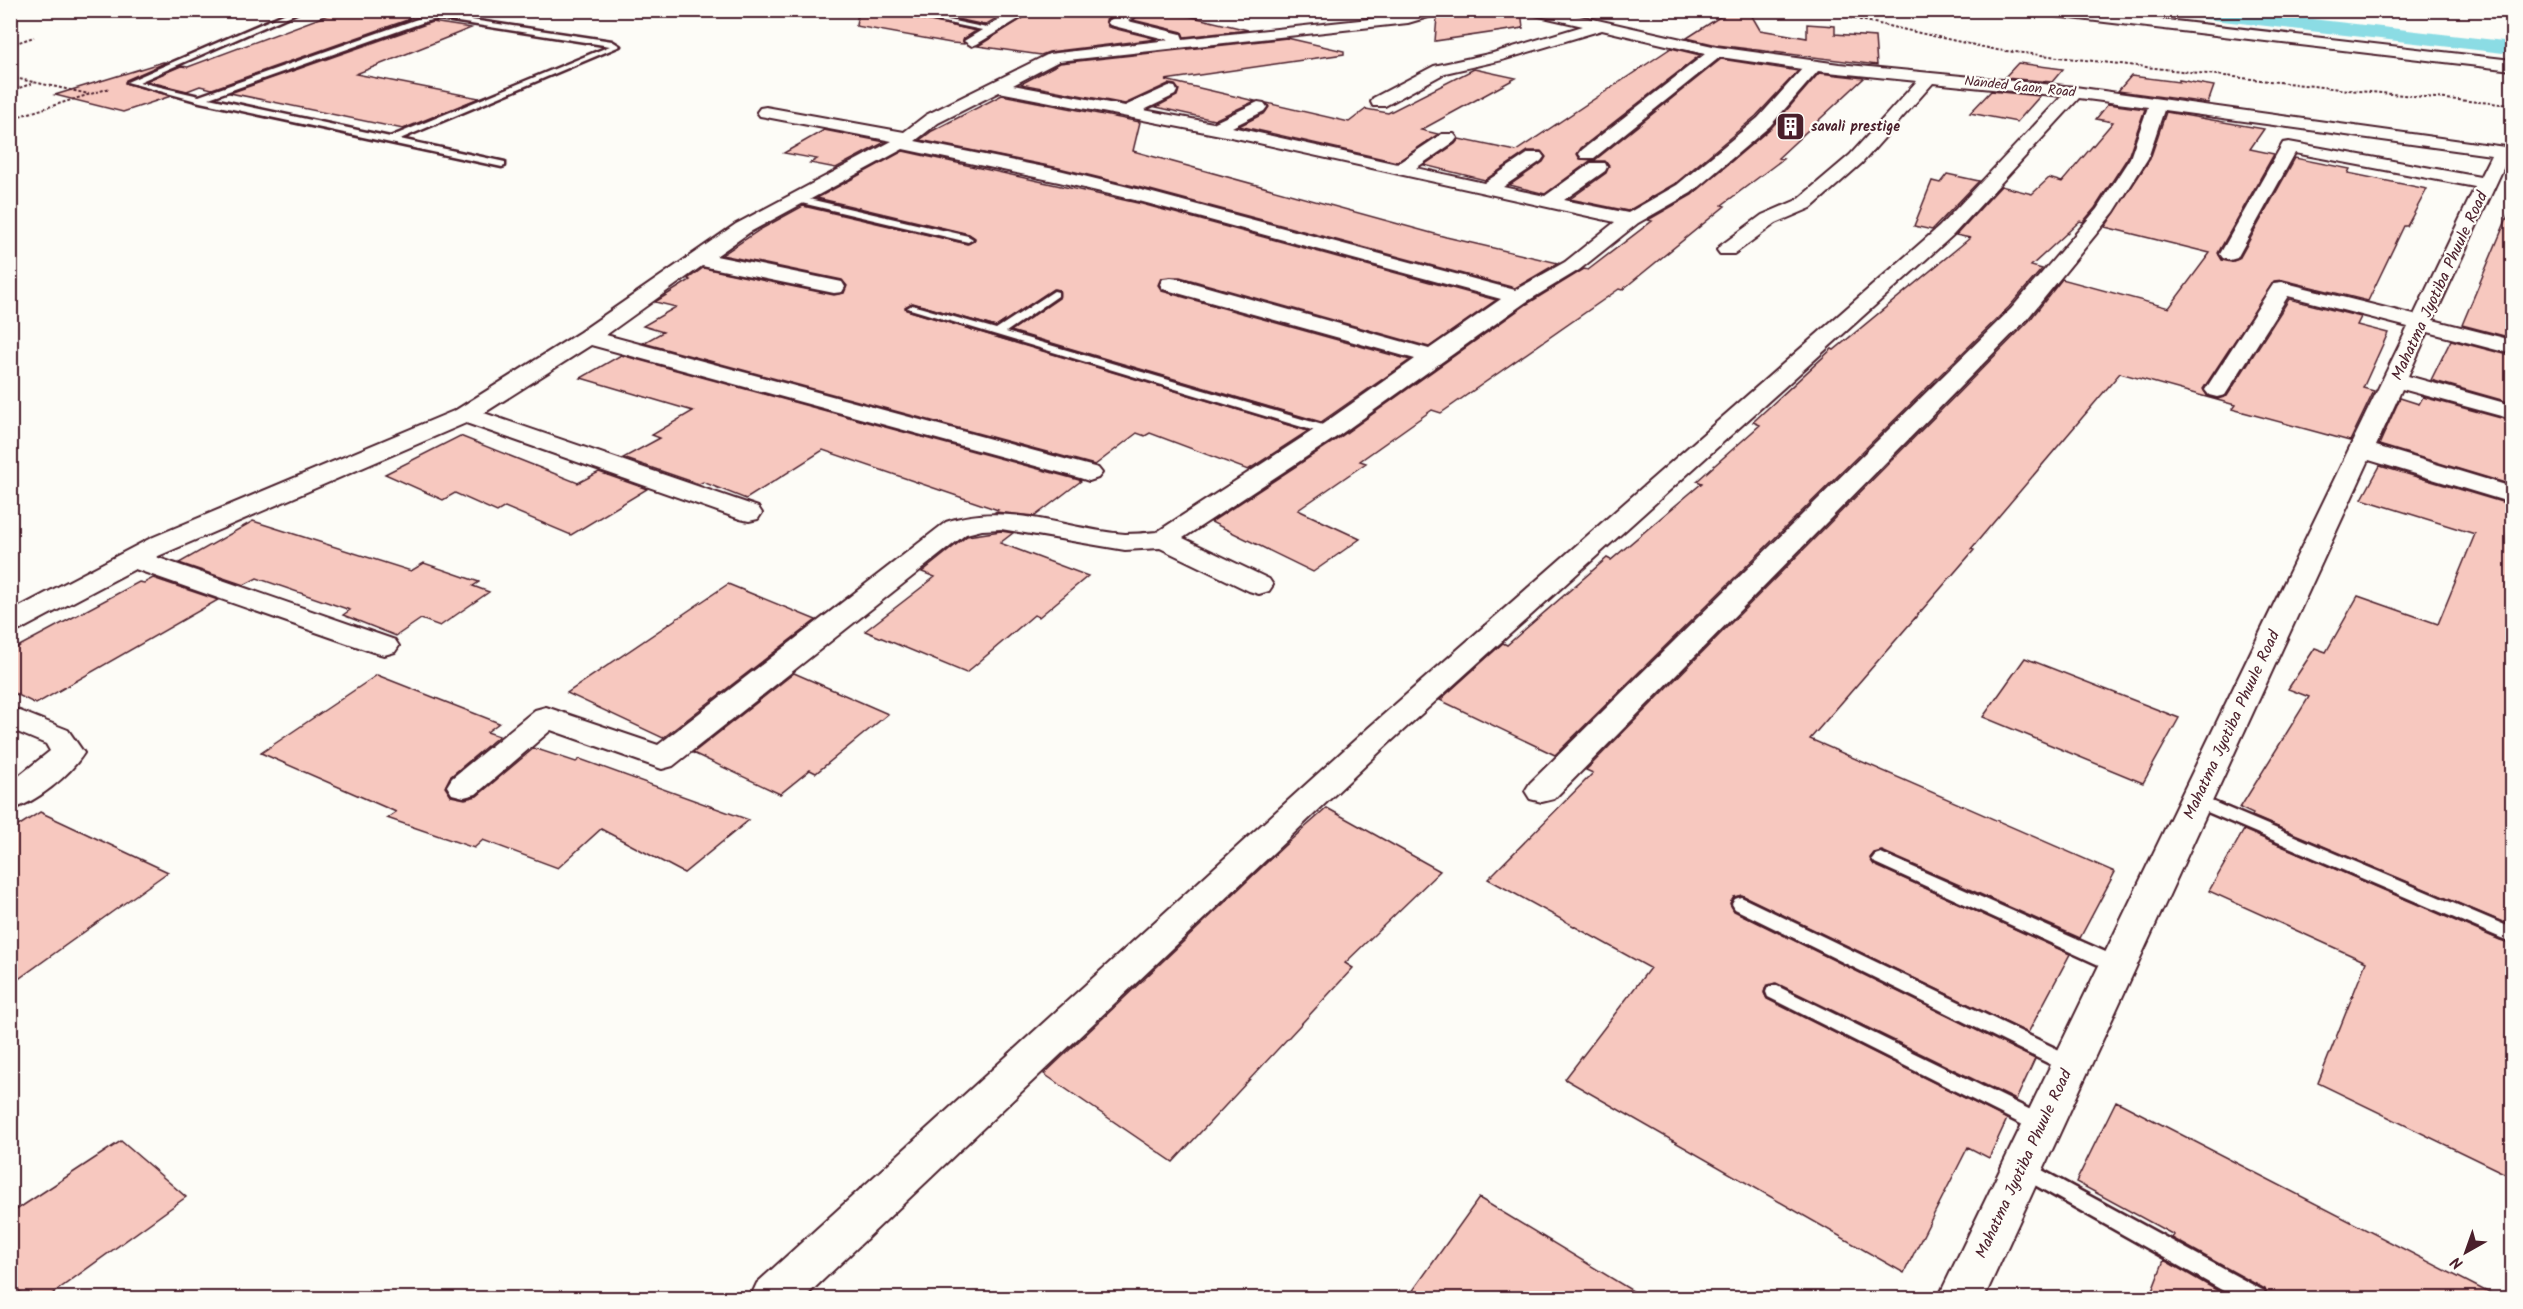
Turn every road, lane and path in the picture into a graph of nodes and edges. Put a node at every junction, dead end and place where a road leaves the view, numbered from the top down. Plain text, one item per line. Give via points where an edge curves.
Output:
1 (300, 10) edge
2 (888, 10) edge
3 (1027, 10) edge
4 (1137, 10) edge
5 (1437, 10) edge
6 (1530, 10) edge
7 (1815, 10) edge
8 (2037, 10) edge
9 (1304, 16) dead end
10 (1338, 26) junction
11 (1600, 26) junction
12 (992, 30) junction
13 (34, 38) dead end
14 (972, 41) dead end
15 (1197, 42) junction
16 (10, 45) edge
17 (1718, 52) junction
18 (1814, 64) junction
19 (2512, 65) edge
20 (10, 77) edge
21 (1929, 78) junction
22 (35, 82) junction
23 (131, 82) junction
24 (995, 86) junction
25 (10, 91) edge
26 (1169, 91) dead end
27 (2075, 92) junction
28 (90, 94) junction
29 (200, 99) junction
30 (1379, 102) dead end
31 (2158, 103) junction
32 (2512, 105) edge
33 (1258, 107) dead end
34 (766, 112) dead end
35 (1127, 112) junction
36 (10, 119) edge
37 (1215, 129) junction
38 (1448, 138) dead end
39 (391, 140) junction
40 (904, 140) junction
41 (2507, 152) edge
42 (1535, 157) dead end
43 (502, 164) dead end
44 (1400, 170) junction
45 (2487, 184) junction
46 (1487, 189) junction
47 (796, 199) junction
48 (1548, 203) junction
49 (1631, 219) junction
50 (968, 239) dead end
51 (1727, 250) dead end
52 (2230, 254) dead end
53 (698, 259) junction
54 (1171, 285) dead end
55 (834, 287) dead end
56 (1054, 294) dead end
57 (1518, 297) junction
58 (912, 308) dead end
59 (2421, 324) junction
60 (998, 333) junction
61 (588, 337) junction
62 (2512, 347) edge
63 (1435, 358) junction
64 (2396, 380) junction
65 (2217, 390) dead end
66 (2512, 412) edge
67 (465, 415) junction
68 (1329, 431) junction
69 (2363, 450) junction
70 (1089, 473) dead end
71 (2512, 495) edge
72 (749, 513) dead end
73 (1164, 540) junction
74 (134, 559) junction
75 (1259, 585) dead end
76 (10, 624) edge
77 (384, 646) dead end
78 (10, 717) edge
79 (464, 786) dead end
80 (1542, 791) dead end
81 (10, 799) edge
82 (2197, 801) junction
83 (1881, 859) dead end
84 (1741, 904) dead end
85 (2507, 933) dead end
86 (2119, 966) junction
87 (1776, 992) dead end
88 (2071, 1065) junction
89 (2042, 1125) junction
90 (2022, 1168) junction
91 (774, 1299) edge
92 (1961, 1299) edge
93 (2256, 1299) edge

1 - 23 lane
2 - 12 lane
3 - 12 street
4 - 15 street via 1115,22
5 - 10 street via 1408,19
6 - 11 street, Nanded Gaon Road
7 - 32 path via 1996,50
8 - 19 street
9 - 10 street
10 - 15 street
11 - 17 street, Nanded Gaon Road
11 - 30 street via 1440,69
12 - 14 street
13 - 16 path
15 - 24 street via 1054,57
17 - 18 street, Nanded Gaon Road
17 - 48 street
18 - 21 street, Nanded Gaon Road
18 - 49 street via 1764,122 1684,189
20 - 22 path
21 - 27 street, Nanded Gaon Road
21 - 51 street via 1856,159 1804,204 1769,219
22 - 25 path
22 - 28 path
23 - 28 path
23 - 29 lane
24 - 35 street
24 - 40 street via 932,119
26 - 35 street
27 - 31 street, Nanded Gaon Road
27 - 91 street via 1946,231 1377,736
28 - 36 path
29 - 39 lane
29 - 39 lane via 439,17 616,46
31 - 41 street, Nanded Gaon Road
31 - 80 street via 2139,158 2104,212 2019,314
33 - 37 street
34 - 40 street
35 - 37 street
37 - 44 street
38 - 44 street
39 - 43 lane
40 - 47 street
40 - 57 street via 1138,195
41 - 45 street, Mahatma Jyotiba Phuule Road
42 - 46 street
44 - 46 street
45 - 52 street via 2289,147
45 - 59 street, Mahatma Jyotiba Phuule Road
46 - 48 street
47 - 50 lane
47 - 53 street
48 - 49 street
49 - 57 street via 1572,266
53 - 55 street
53 - 61 street
54 - 63 street
56 - 60 lane
57 - 63 street
58 - 60 lane
59 - 62 street
59 - 64 street, Mahatma Jyotiba Phuule Road
59 - 65 street via 2282,288
60 - 68 lane
61 - 67 street
61 - 70 street
63 - 68 street
64 - 66 street
64 - 69 street, Mahatma Jyotiba Phuule Road
67 - 72 street
67 - 74 street
68 - 73 street
69 - 71 street
69 - 82 street, Mahatma Jyotiba Phuule Road
73 - 75 street
73 - 79 street via 1125,543 1008,522 971,522 956,528 662,758 546,717
74 - 76 street
74 - 77 street
78 - 81 street via 57,737 68,753
82 - 85 lane
82 - 86 street, Mahatma Jyotiba Phuule Road
83 - 86 lane
84 - 88 lane
86 - 88 street, Mahatma Jyotiba Phuule Road
87 - 89 lane
88 - 89 street, Mahatma Jyotiba Phuule Road
89 - 90 street, Mahatma Jyotiba Phuule Road
90 - 92 street, Mahatma Jyotiba Phuule Road
90 - 93 lane

